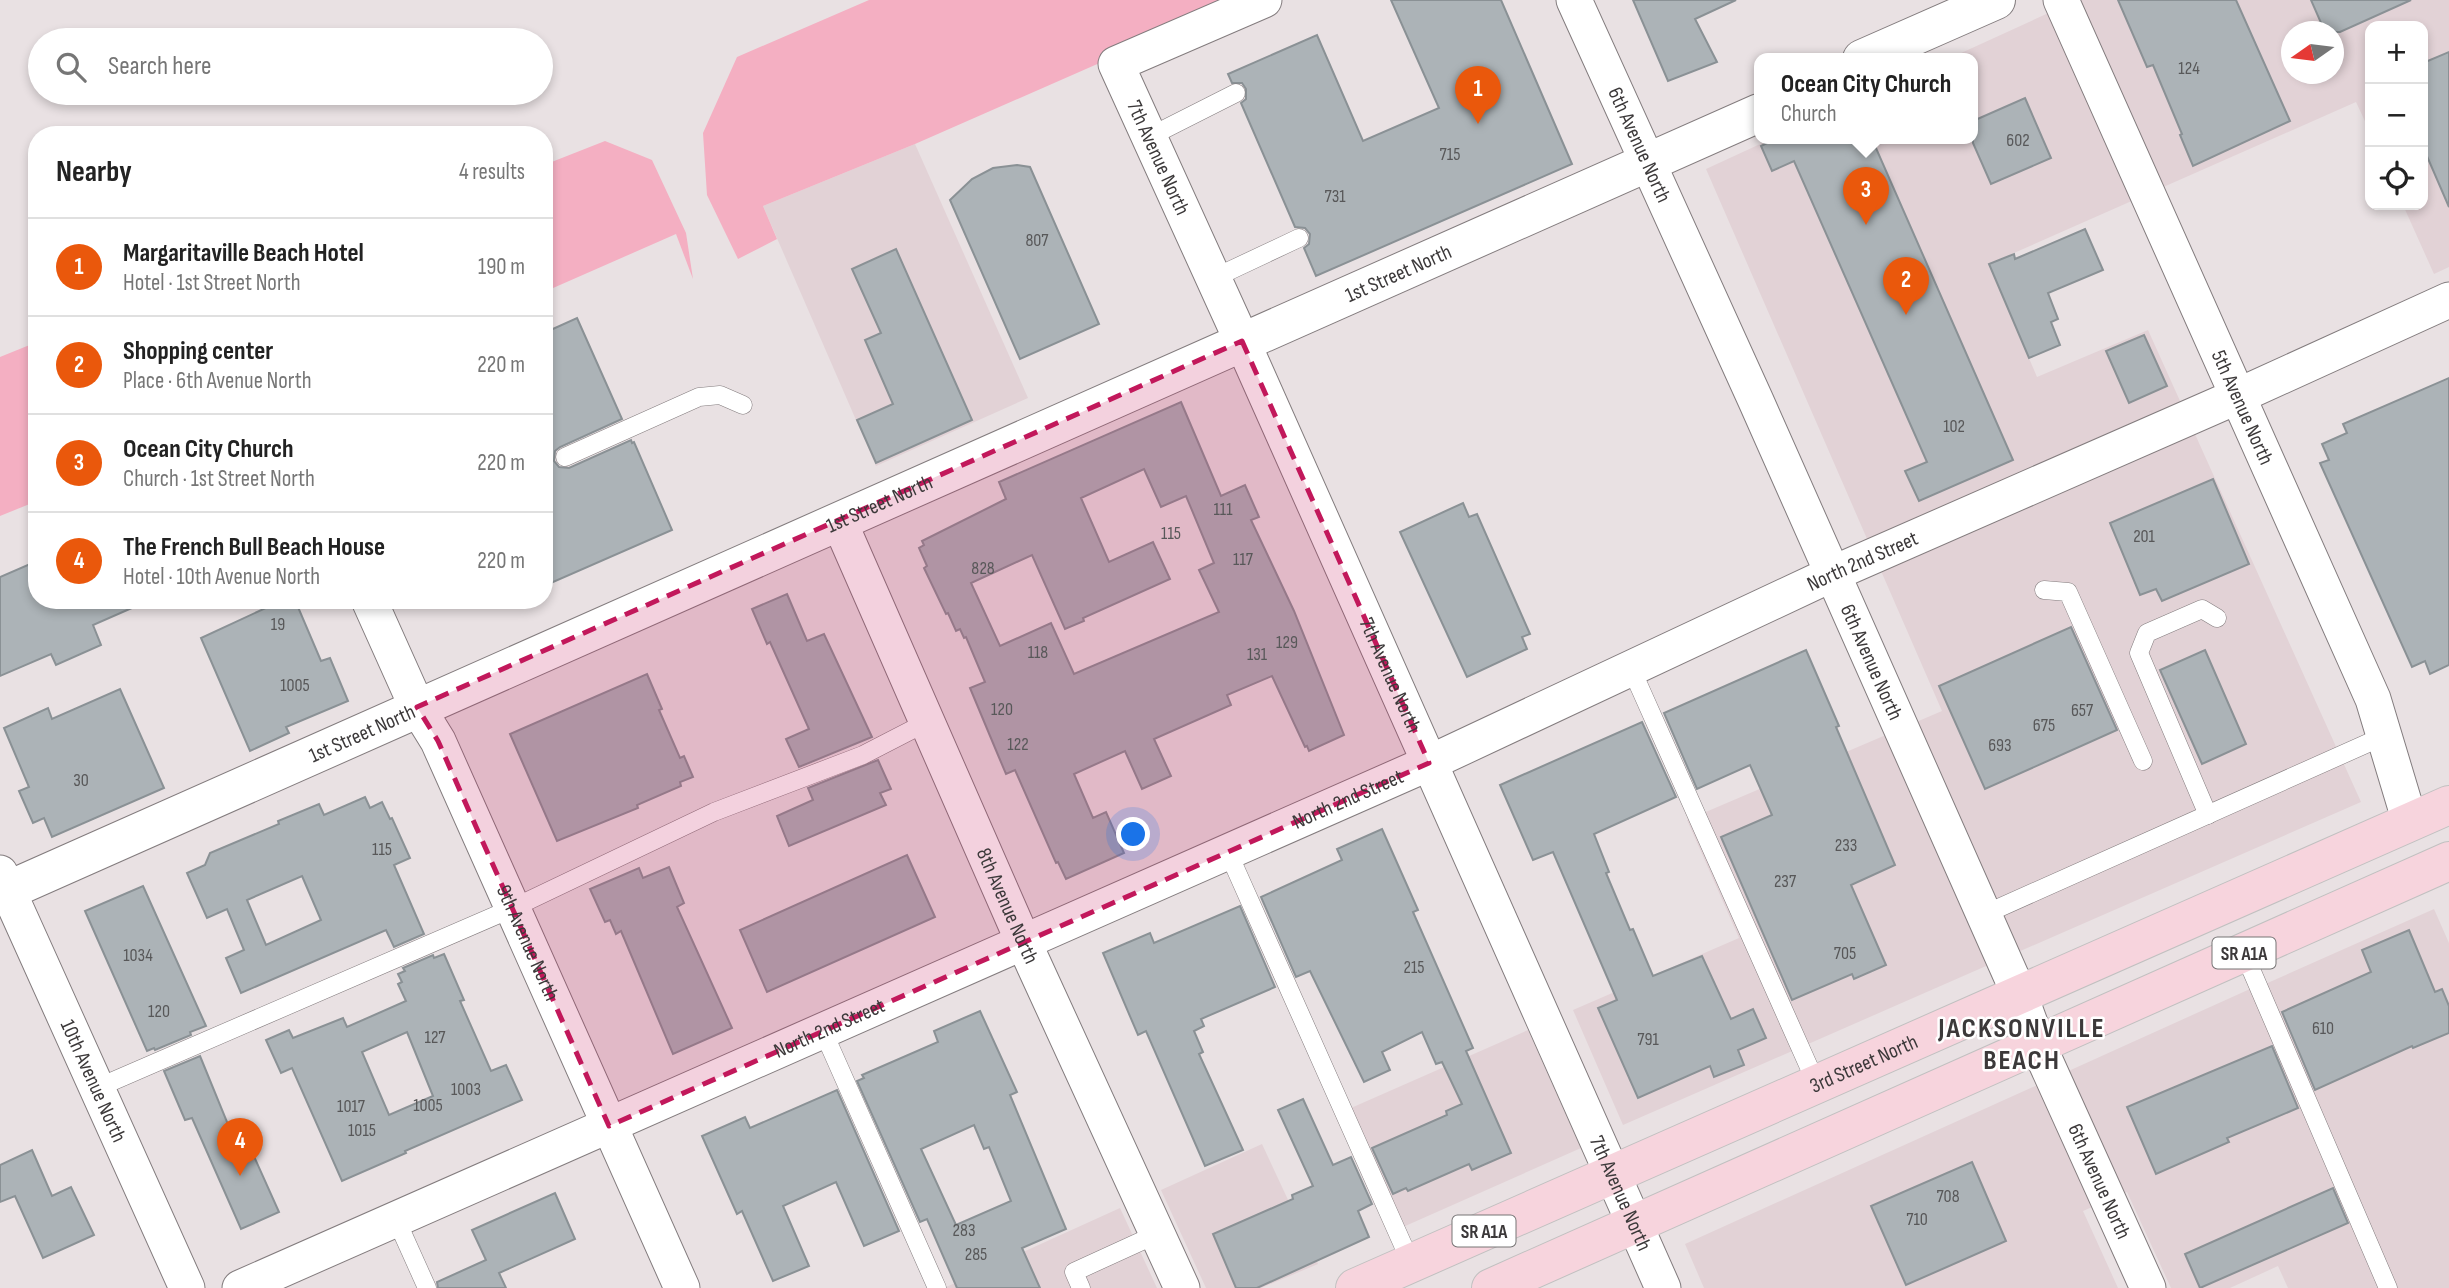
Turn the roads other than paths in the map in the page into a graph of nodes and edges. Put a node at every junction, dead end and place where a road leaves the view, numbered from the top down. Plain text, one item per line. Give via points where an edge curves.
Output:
1 (1264, 0) edge
2 (1574, 0) edge
3 (1996, 0) edge
4 (2061, 0) edge
5 (1876, 53) edge
6 (1236, 93) dead end
7 (1754, 115) edge
8 (1149, 137) junction
9 (1648, 162) junction
10 (1300, 238) dead end
11 (1214, 278) junction
12 (2449, 300) edge
13 (1242, 341) junction
14 (2238, 396) junction
15 (743, 405) dead end
16 (565, 457) dead end
17 (839, 521) junction
18 (1832, 574) junction
19 (2044, 590) dead end
20 (373, 609) edge
21 (2217, 618) dead end
22 (1631, 668) junction
23 (417, 707) junction
24 (927, 722) junction
25 (2386, 736) junction
26 (2143, 761) dead end
27 (1429, 763) junction
28 (2449, 805) edge
29 (2208, 815) junction
30 (2410, 822) junction
31 (1227, 852) junction
32 (2446, 869) edge
33 (3, 886) edge
34 (513, 908) junction
35 (1983, 915) junction
36 (1023, 942) junction
37 (2244, 953) junction
38 (2020, 996) junction
39 (823, 1031) junction
40 (2038, 1045) junction
41 (1817, 1085) junction
42 (97, 1088) junction
43 (609, 1126) junction
44 (1612, 1174) junction
45 (396, 1219) junction
46 (1635, 1223) junction
47 (1157, 1234) junction
48 (1411, 1263) junction
49 (187, 1288) edge
50 (240, 1288) edge
51 (427, 1288) edge
52 (682, 1288) edge
53 (937, 1288) edge
54 (1081, 1288) edge
55 (1182, 1288) edge
56 (1355, 1288) edge
57 (1492, 1288) edge
58 (1663, 1288) edge
59 (2148, 1288) edge
60 (2388, 1288) edge

1 - 8 street, 7th Avenue North via 1116,64
2 - 9 street, 6th Avenue North
3 - 5 street
4 - 14 street, 5th Avenue North
6 - 8 lane
7 - 9 street, 1st Street North
8 - 11 street, 7th Avenue North
9 - 13 street, 1st Street North
9 - 18 street, 6th Avenue North
10 - 11 lane
11 - 13 street, 7th Avenue North
12 - 14 street, North 2nd Street
13 - 17 street, 1st Street North
13 - 27 street, 7th Avenue North
14 - 18 street, North 2nd Street
14 - 25 street, 5th Avenue North
15 - 16 lane via 720,395 699,397
17 - 23 street, 1st Street North
17 - 24 street, 8th Avenue North
18 - 22 street, North 2nd Street
18 - 35 street, 6th Avenue North
19 - 26 lane via 2068,592
20 - 23 street, 9th Avenue North
21 - 29 lane via 2202,609 2147,633 2139,653
22 - 27 street, North 2nd Street
22 - 41 lane
23 - 33 street, 1st Street North
23 - 34 street, 9th Avenue North via 438,741
24 - 34 lane via 863,755 714,812
24 - 36 street, 8th Avenue North
25 - 29 lane
25 - 30 street, 5th Avenue North
27 - 31 street, North 2nd Street
27 - 44 street, 7th Avenue North
28 - 30 main road, 3rd Street North / SR A1A
29 - 35 lane
30 - 38 main road, 3rd Street North / SR A1A
31 - 36 street, North 2nd Street
31 - 48 lane
32 - 37 main road, SR A1A
33 - 42 street, 10th Avenue North
34 - 42 lane
34 - 43 street, 9th Avenue North
35 - 38 street, 6th Avenue North
36 - 39 street, North 2nd Street
36 - 47 street, 8th Avenue North
37 - 40 main road, SR A1A
37 - 60 lane
38 - 40 street, 6th Avenue North
38 - 41 main road, 3rd Street North / SR A1A
39 - 43 street, North 2nd Street
39 - 53 lane
40 - 46 main road, SR A1A
40 - 59 street, 6th Avenue North
41 - 44 main road, 3rd Street North / SR A1A
42 - 49 street, 10th Avenue North
43 - 45 street, North 2nd Street
43 - 52 street, 9th Avenue North
44 - 46 street, 7th Avenue North
44 - 48 main road, 3rd Street North / SR A1A
45 - 50 street, North 2nd Street
45 - 51 lane
46 - 57 main road, SR A1A
46 - 58 street, 7th Avenue North
47 - 54 lane via 1074,1272
47 - 55 street, 8th Avenue North
48 - 56 main road, 3rd Street North / SR A1A

